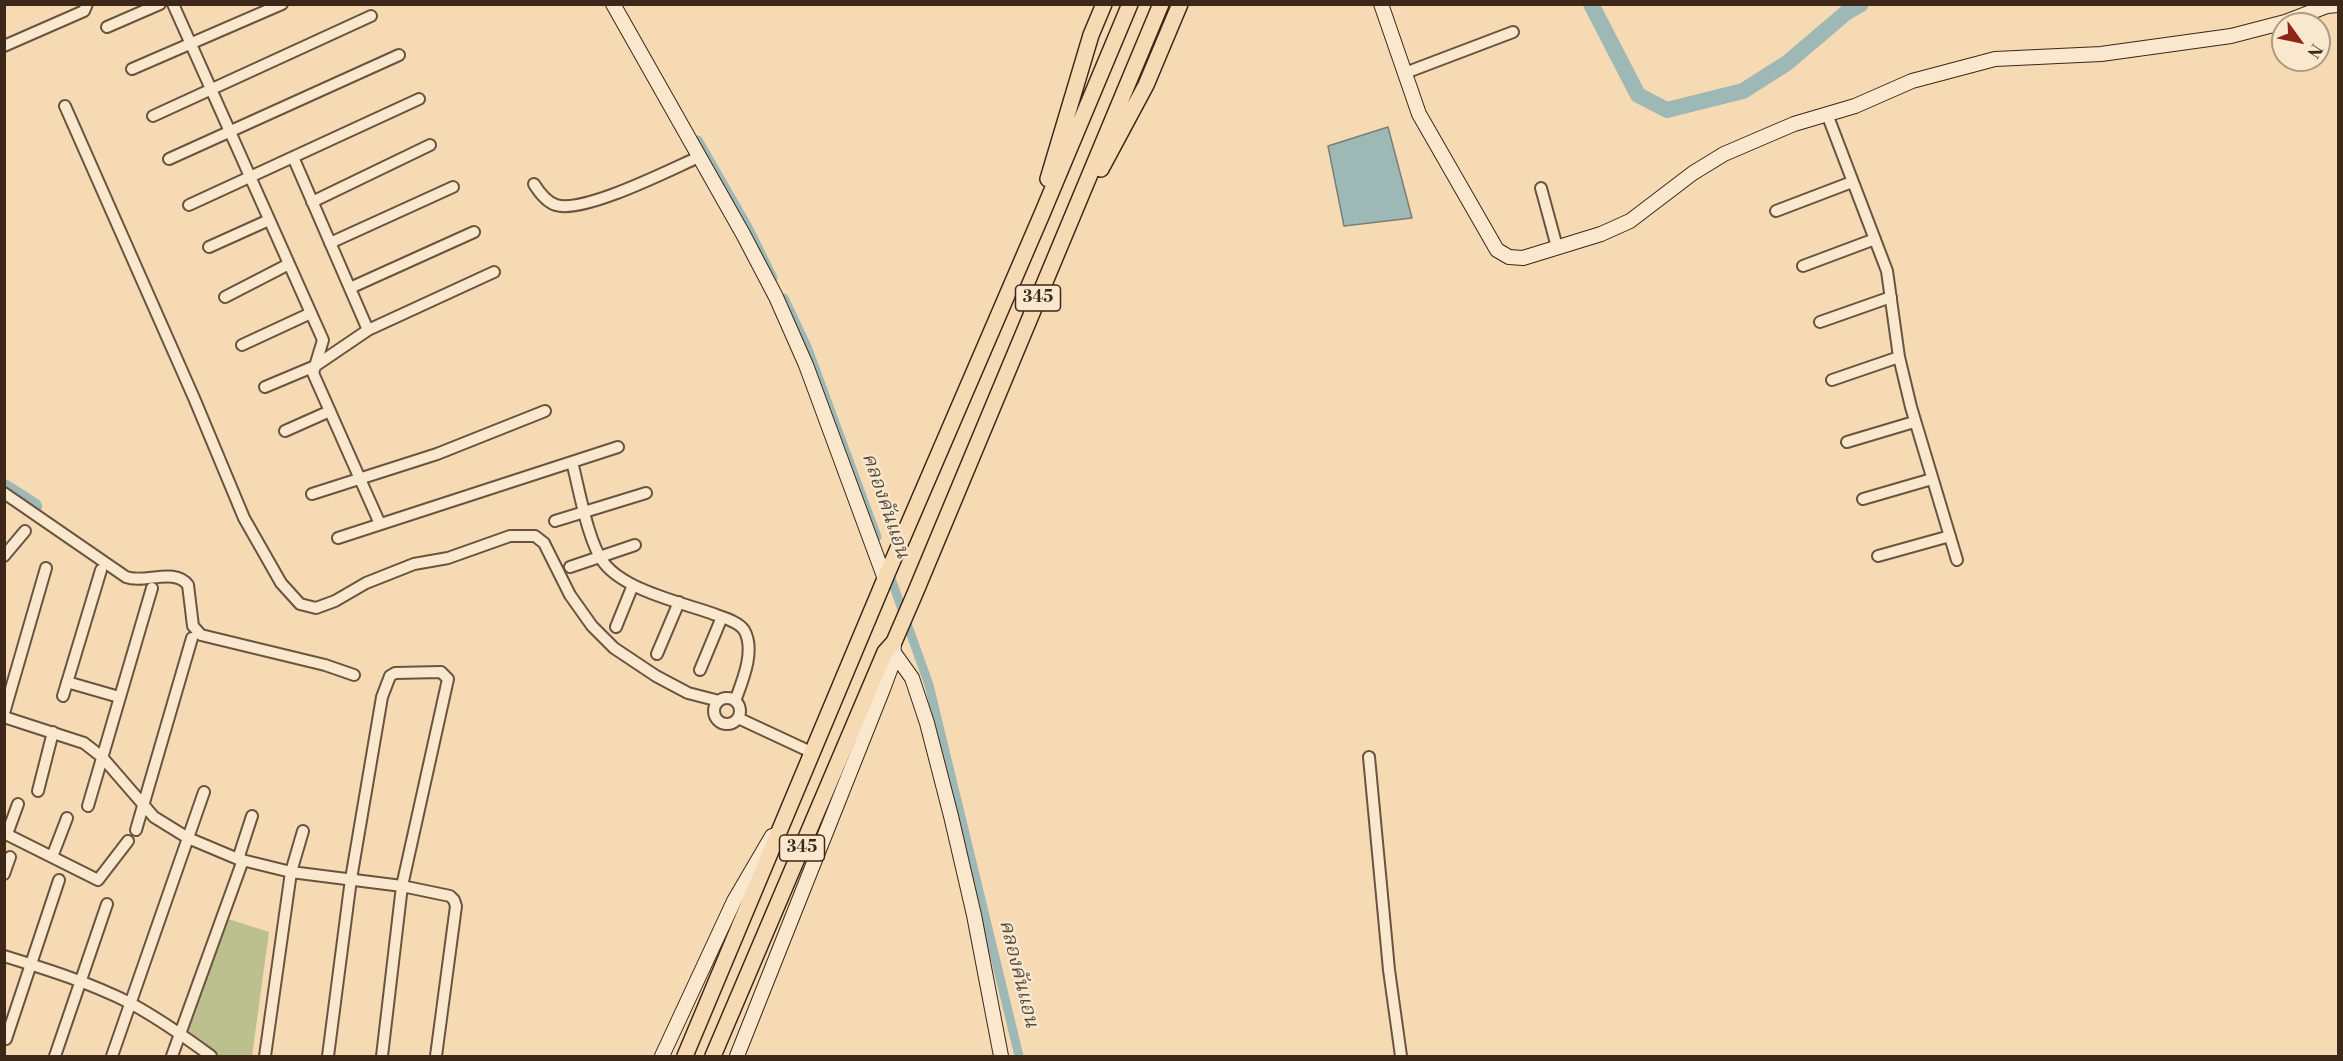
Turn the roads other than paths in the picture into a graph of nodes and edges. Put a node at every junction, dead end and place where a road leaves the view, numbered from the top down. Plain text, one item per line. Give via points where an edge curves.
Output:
1 (87, 4) edge
2 (160, 4) edge
3 (173, 4) edge
4 (282, 4) edge
5 (613, 4) edge
6 (1130, 4) edge
7 (1161, 4) edge
8 (1180, 4) edge
9 (1381, 4) edge
10 (2338, 5) edge
11 (1101, 11) edge
12 (371, 16) dead end
13 (1123, 22) junction
14 (107, 27) dead end
15 (1513, 32) dead end
16 (191, 44) junction
17 (4, 46) edge
18 (399, 55) dead end
19 (1139, 55) junction
20 (1156, 61) junction
21 (132, 69) dead end
22 (1405, 73) junction
23 (211, 89) junction
24 (419, 99) dead end
25 (65, 106) dead end
26 (1827, 114) junction
27 (153, 116) dead end
28 (230, 132) junction
29 (430, 145) dead end
30 (292, 157) junction
31 (699, 157) junction
32 (169, 159) dead end
33 (250, 177) junction
34 (1852, 182) junction
35 (534, 183) dead end
36 (453, 187) dead end
37 (1541, 188) dead end
38 (312, 202) junction
39 (189, 205) dead end
40 (1776, 211) dead end
41 (1042, 214) junction
42 (269, 220) junction
43 (474, 232) dead end
44 (1875, 239) junction
45 (330, 243) junction
46 (209, 247) dead end
47 (1557, 247) junction
48 (1055, 256) junction
49 (289, 264) junction
50 (1803, 266) dead end
51 (494, 272) dead end
52 (350, 288) junction
53 (225, 297) dead end
54 (1892, 297) junction
55 (311, 313) junction
56 (1820, 322) dead end
57 (368, 330) junction
58 (242, 345) dead end
59 (1899, 357) junction
60 (315, 366) junction
61 (1832, 380) dead end
62 (265, 387) dead end
63 (330, 411) junction
64 (544, 411) dead end
65 (1914, 422) junction
66 (285, 431) dead end
67 (1847, 442) dead end
68 (618, 447) dead end
69 (572, 462) junction
70 (360, 479) junction
71 (1932, 479) junction
72 (646, 493) dead end
73 (312, 494) dead end
74 (7, 498) edge
75 (1863, 500) dead end
76 (585, 512) junction
77 (555, 521) dead end
78 (380, 524) junction
79 (26, 531) dead end
80 (1950, 536) junction
81 (338, 538) dead end
82 (635, 545) dead end
83 (4, 556) edge
84 (600, 556) junction
85 (1878, 556) dead end
86 (1957, 560) dead end
87 (46, 567) dead end
88 (570, 567) dead end
89 (101, 570) dead end
90 (886, 577) junction
91 (633, 585) junction
92 (152, 588) dead end
93 (680, 602) junction
94 (722, 617) junction
95 (616, 627) dead end
96 (192, 638) dead end
97 (894, 643) junction
98 (657, 654) dead end
99 (700, 670) dead end
100 (354, 675) dead end
101 (67, 682) junction
102 (63, 696) dead end
103 (119, 697) junction
104 (719, 701) junction
105 (735, 701) junction
106 (4, 715) edge
107 (738, 718) junction
108 (53, 732) junction
109 (813, 753) junction
110 (102, 757) junction
111 (1369, 757) dead end
112 (38, 791) dead end
113 (204, 792) dead end
114 (18, 804) dead end
115 (143, 805) junction
116 (88, 806) dead end
117 (789, 811) junction
118 (252, 816) dead end
119 (67, 818) dead end
120 (136, 830) dead end
121 (303, 831) dead end
122 (6, 833) edge
123 (188, 838) junction
124 (128, 841) dead end
125 (10, 857) dead end
126 (52, 857) junction
127 (240, 860) junction
128 (291, 872) junction
129 (4, 874) edge
130 (351, 879) junction
131 (59, 880) dead end
132 (402, 886) junction
133 (107, 904) dead end
134 (4, 956) edge
135 (30, 964) junction
136 (80, 982) junction
137 (129, 1002) junction
138 (673, 1032) junction
139 (181, 1034) junction
140 (6, 1039) edge
141 (55, 1056) edge
142 (112, 1056) edge
143 (172, 1056) edge
144 (211, 1056) edge
145 (265, 1056) edge
146 (328, 1056) edge
147 (382, 1056) edge
148 (436, 1056) edge
149 (655, 1056) edge
150 (662, 1056) edge
151 (686, 1056) edge
152 (713, 1056) edge
153 (738, 1056) edge
154 (1001, 1056) edge
155 (1401, 1056) edge

1 - 17 street via 84,11
2 - 14 street
3 - 16 street
4 - 16 street
5 - 31 street
6 - 13 main road, 345
7 - 19 main road, 345
8 - 20 main road
9 - 22 street
10 - 26 street via 2231,36 2101,54 1995,59 1912,81
11 - 13 main road via 1105,27
11 - 41 main road via 1048,177
12 - 23 street
13 - 41 main road, 345
15 - 22 street
16 - 21 street
16 - 23 street
18 - 28 street
19 - 20 main road via 1146,63
19 - 48 main road, 345
20 - 48 main road
22 - 47 street via 1419,114 1497,250 1509,257 1523,258
23 - 27 street
23 - 28 street
24 - 30 street
25 - 104 street via 244,518 281,583 300,604 316,608 414,564 448,558 510,536 535,536 544,543 586,618 614,648 688,693
26 - 34 street
26 - 47 street via 1724,154 1630,221
28 - 32 street
28 - 33 street
29 - 38 street
30 - 33 street
30 - 38 street
31 - 35 street via 576,206 549,202
31 - 90 street via 795,338
33 - 39 street
33 - 42 street
34 - 40 street
34 - 44 street
36 - 45 street
37 - 47 street
38 - 45 street
41 - 90 main road, 345
42 - 46 street
42 - 49 street
43 - 52 street
44 - 50 street
44 - 54 street
45 - 52 street
48 - 97 main road, 345
49 - 53 street
49 - 55 street
51 - 57 street
52 - 57 street
54 - 56 street
54 - 59 street
55 - 58 street
55 - 60 street via 323,340
57 - 60 street
59 - 61 street
59 - 65 street
60 - 62 street
60 - 63 street via 313,373
63 - 66 street
63 - 70 street
64 - 70 street via 437,454
65 - 67 street
65 - 71 street
68 - 69 street
69 - 76 street
69 - 78 street
70 - 73 street
70 - 78 street
71 - 75 street
71 - 80 street
72 - 76 street
74 - 100 street via 126,577 186,581 193,626 201,634
76 - 77 street
76 - 84 street
78 - 81 street
79 - 83 street
80 - 85 street
80 - 86 street
82 - 84 street
84 - 88 street
84 - 91 street via 603,563
87 - 106 street
89 - 101 street
90 - 109 main road, 345
91 - 93 street
91 - 95 street
92 - 103 street
93 - 94 street
93 - 98 street
94 - 99 street
94 - 105 street via 743,629 747,642 747,668
96 - 115 street
97 - 152 main road, 345
97 - 153 street, 345 via 883,689
97 - 154 street via 920,696 948,804
101 - 102 street
101 - 103 street
103 - 110 street
104 - 105 street
104 - 107 street via 714,712 718,720 729,724
105 - 107 street via 740,708
106 - 108 street
107 - 109 street
108 - 110 street via 84,743
108 - 112 street
109 - 117 main road, 345
110 - 115 street
110 - 116 street
111 - 155 street
113 - 123 street
114 - 122 street
115 - 120 street
115 - 123 street via 154,817
117 - 138 street, 345 via 750,870
117 - 151 main road, 345
118 - 127 street
119 - 126 street
121 - 128 street
122 - 126 street
123 - 127 street
123 - 137 street
124 - 126 street via 98,880
125 - 129 street
127 - 128 street
127 - 139 street
128 - 130 street
128 - 145 street
130 - 132 street
130 - 132 street via 382,698 390,676 441,672 448,680
130 - 146 street
131 - 135 street
132 - 147 street
132 - 148 street via 450,896 456,906
133 - 136 street
134 - 135 street
135 - 136 street
135 - 140 street
136 - 137 street
136 - 141 street
137 - 139 street
137 - 142 street
138 - 149 street
138 - 150 street, 345
139 - 143 street
139 - 144 street

